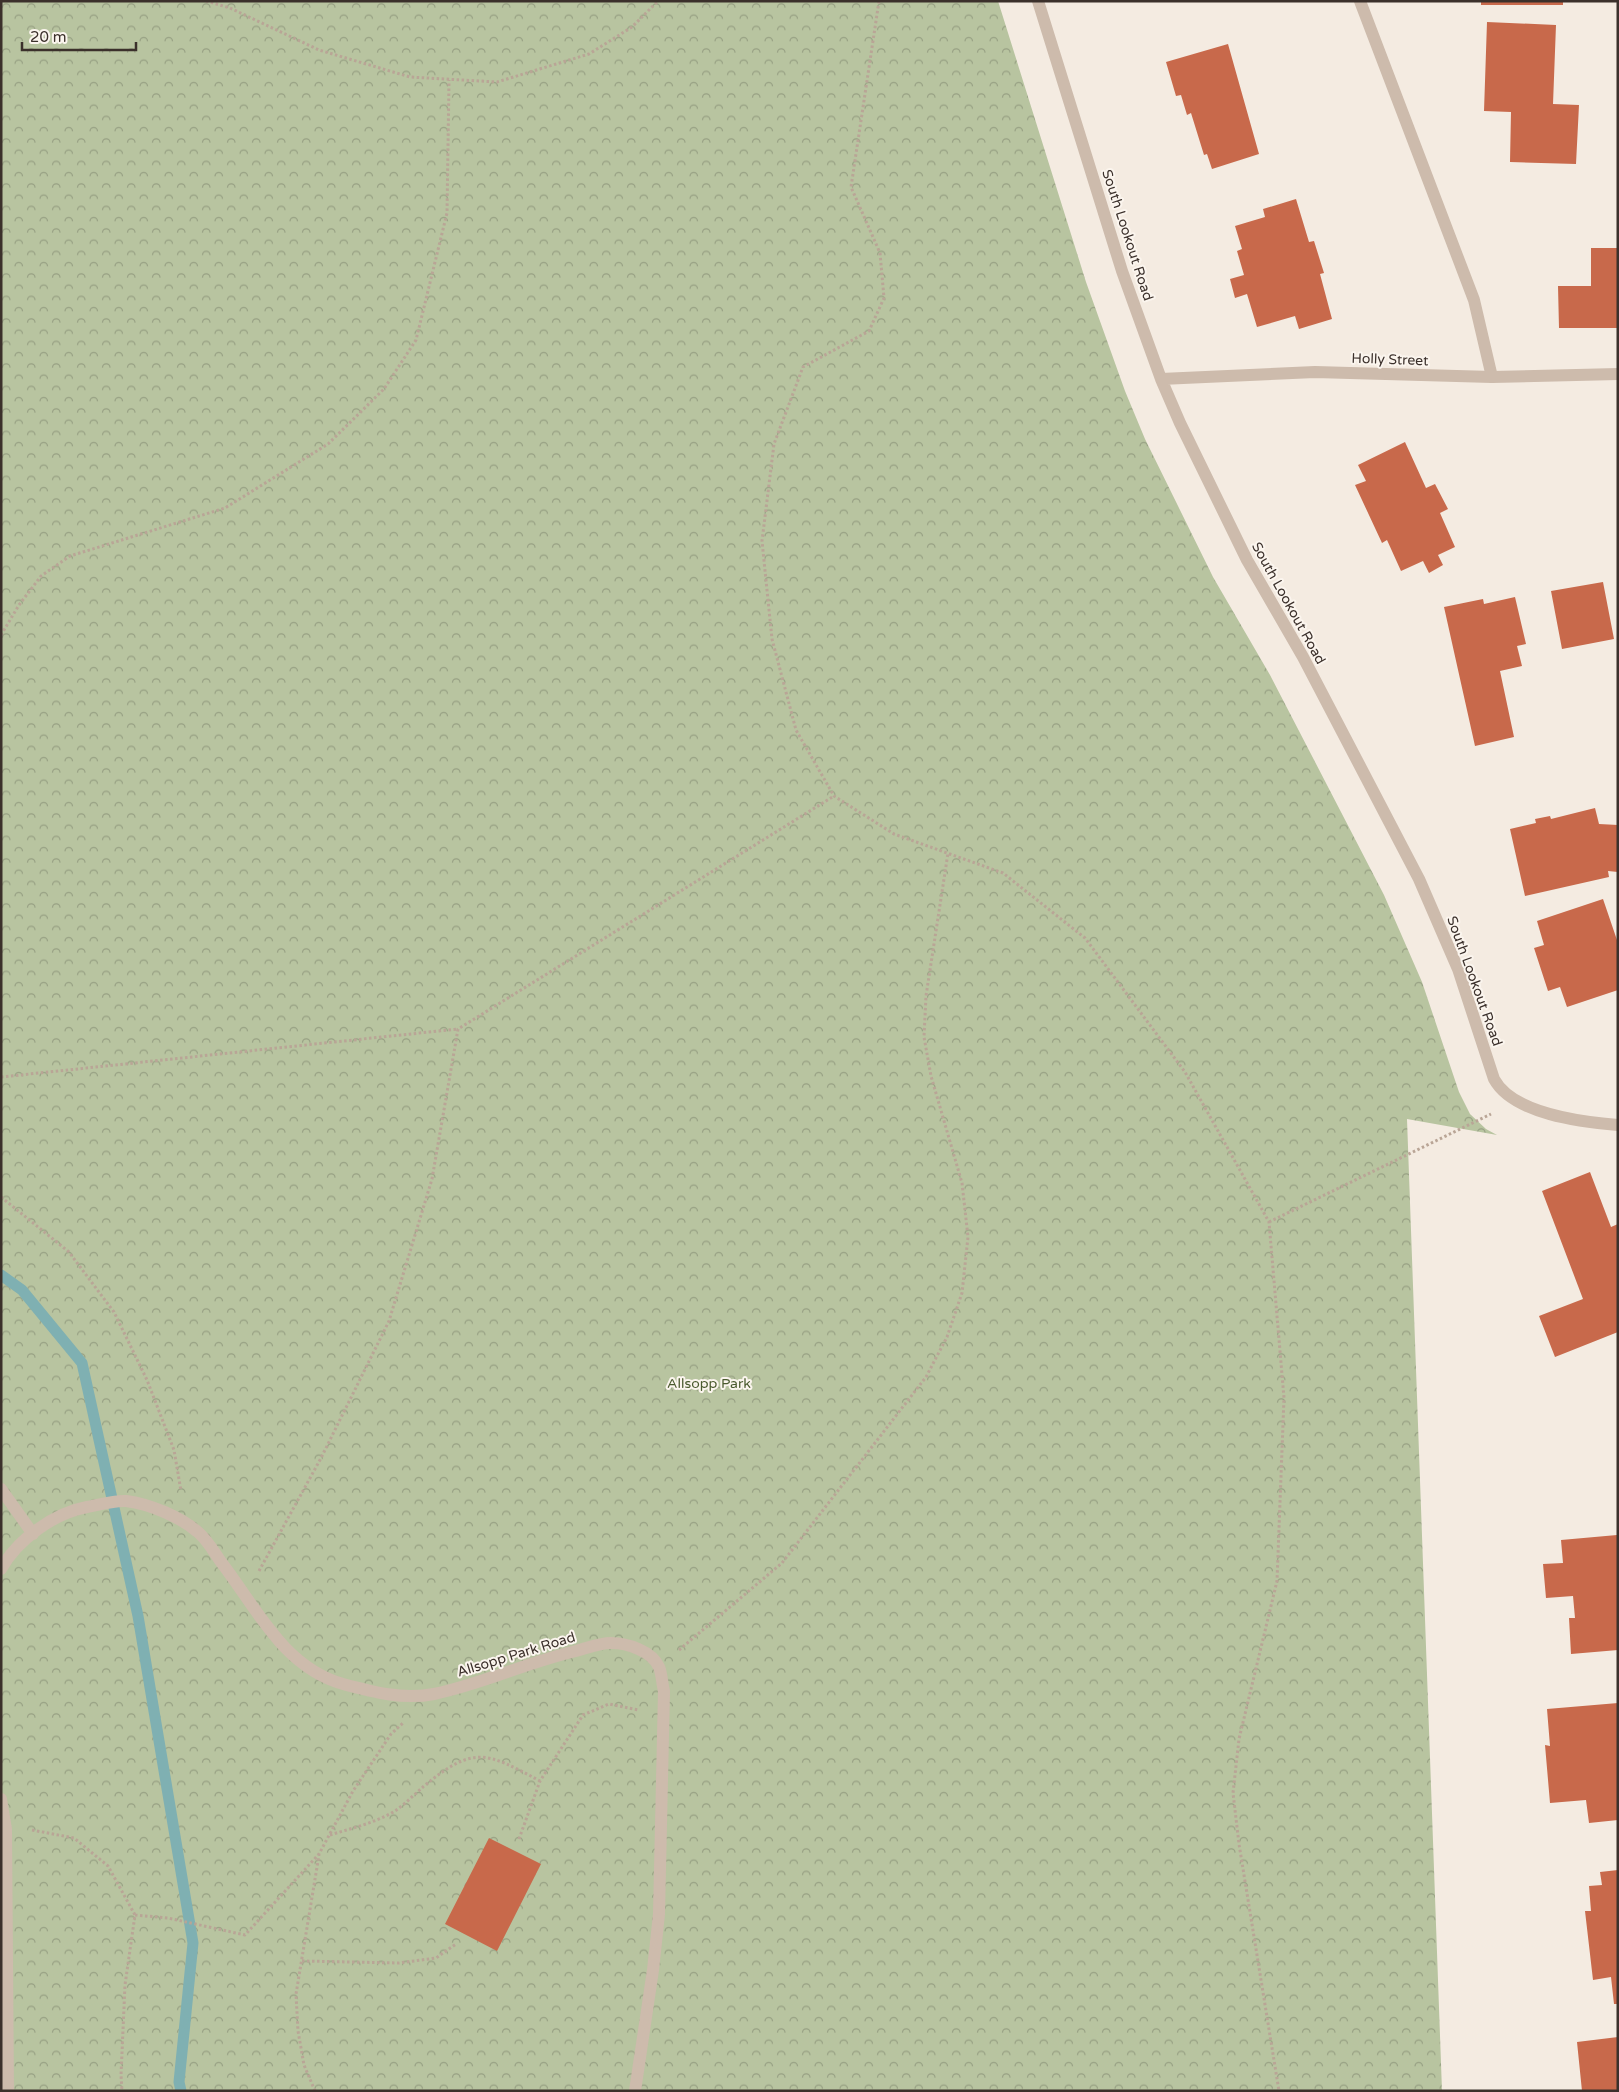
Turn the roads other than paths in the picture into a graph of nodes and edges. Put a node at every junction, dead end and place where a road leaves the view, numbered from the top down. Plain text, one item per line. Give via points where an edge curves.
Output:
1 (1038, 1) edge
2 (1360, 1) edge
3 (1618, 374) edge
4 (1492, 377) junction
5 (1161, 379) junction
6 (1618, 1125) edge
7 (1, 1489) edge
8 (33, 1534) junction
9 (1, 1569) edge
10 (1, 1799) edge
11 (8, 2091) edge
12 (635, 2091) edge

1 - 5 street, South Lookout Road via 1122,271
2 - 4 street via 1474,300
3 - 4 street, Holly Street
4 - 5 street, Holly Street via 1315,372
5 - 6 street, South Lookout Road via 1248,560 1303,657 1419,879 1458,969 1500,1090 1516,1102 1546,1113
7 - 8 street
8 - 9 street, Allsopp Park Road
8 - 12 street, Allsopp Park Road via 67,1513 125,1501 160,1511 188,1524 200,1534 246,1594 265,1627 291,1654 339,1683 375,1693 394,1696 432,1694 555,1656 610,1643 626,1644 644,1652 659,1666 664,1691 659,1914
10 - 11 street via 6,1829

